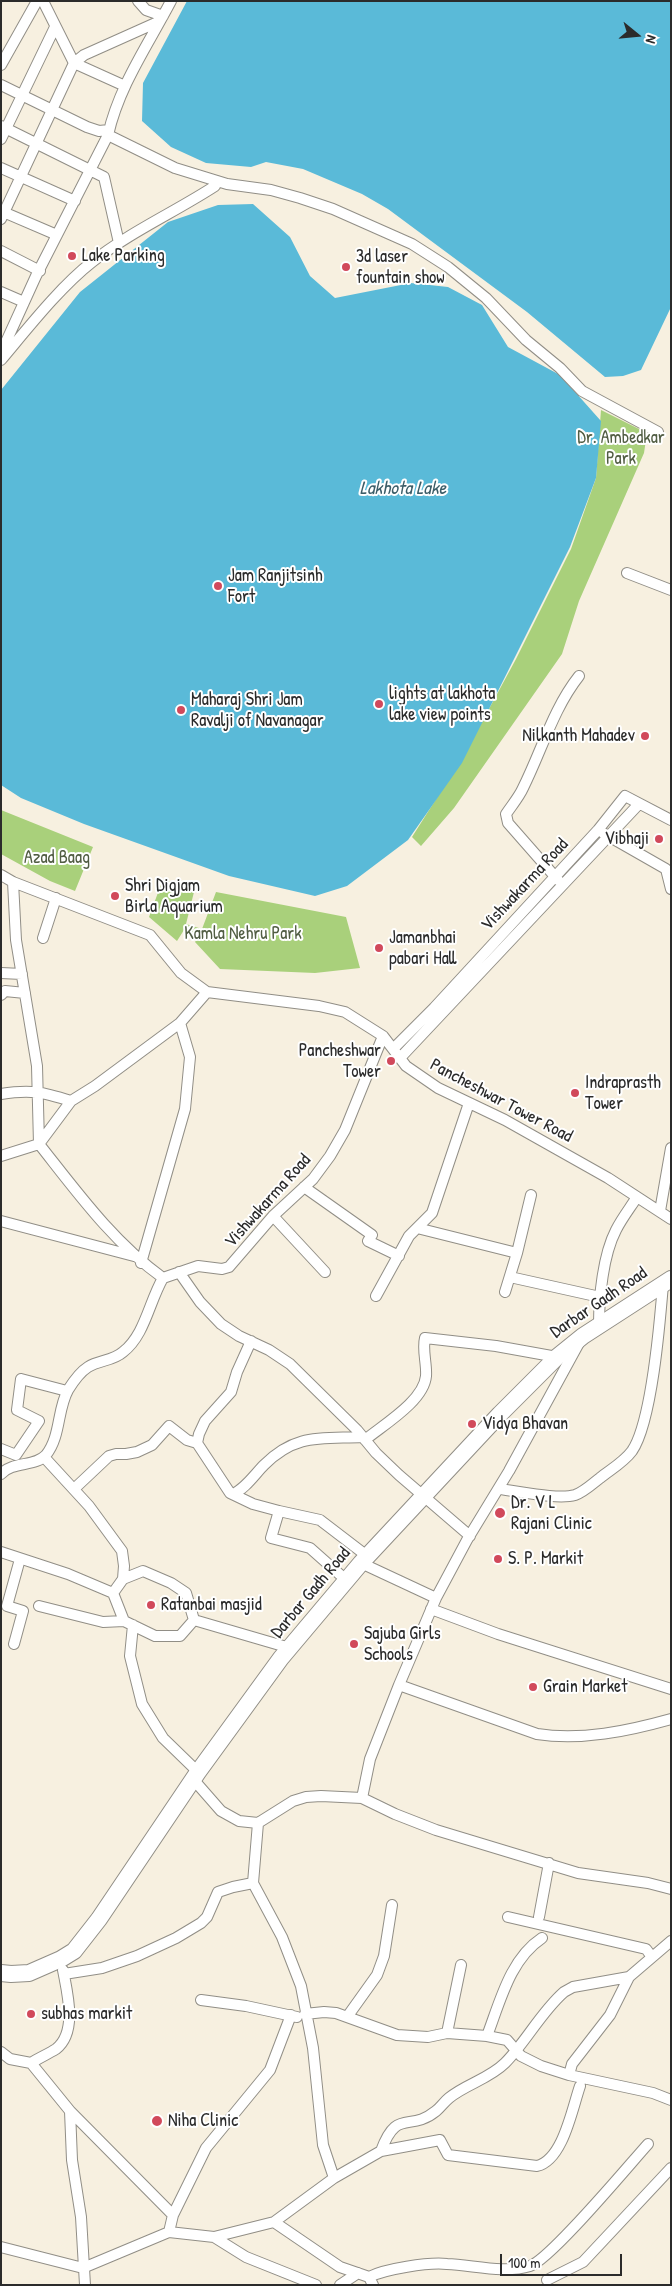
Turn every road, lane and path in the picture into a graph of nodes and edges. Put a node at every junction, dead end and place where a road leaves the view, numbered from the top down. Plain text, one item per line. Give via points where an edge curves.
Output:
1 (37, 1) edge
2 (43, 1) edge
3 (138, 1) edge
4 (171, 1) edge
5 (162, 18) junction
6 (55, 27) junction
7 (74, 63) junction
8 (1, 65) edge
9 (1, 85) edge
10 (125, 86) junction
11 (23, 95) junction
12 (53, 111) junction
13 (4, 128) edge
14 (108, 133) junction
15 (1, 139) edge
16 (37, 144) junction
17 (1, 168) edge
18 (90, 169) junction
19 (21, 177) junction
20 (215, 186) dead end
21 (74, 201) junction
22 (2, 214) edge
23 (57, 235) junction
24 (119, 243) junction
25 (1, 251) edge
26 (39, 271) junction
27 (1, 292) edge
28 (24, 302) junction
29 (4, 336) edge
30 (1, 353) edge
31 (1, 360) edge
32 (658, 432) dead end
33 (627, 573) dead end
34 (671, 590) edge
35 (579, 676) dead end
36 (638, 805) junction
37 (671, 820) edge
38 (598, 830) junction
39 (608, 836) junction
40 (1, 875) edge
41 (558, 880) junction
42 (13, 882) junction
43 (671, 889) edge
44 (56, 898) junction
45 (43, 938) dead end
46 (1, 973) edge
47 (22, 974) junction
48 (207, 992) junction
49 (25, 993) junction
50 (1, 995) edge
51 (180, 1023) junction
52 (383, 1036) junction
53 (393, 1049) junction
54 (400, 1058) junction
55 (39, 1091) junction
56 (1, 1094) edge
57 (70, 1101) junction
58 (469, 1103) junction
59 (39, 1144) junction
60 (671, 1148) edge
61 (1, 1156) edge
62 (304, 1187) junction
63 (531, 1195) dead end
64 (637, 1197) junction
65 (660, 1211) junction
66 (273, 1216) junction
67 (671, 1219) edge
68 (1, 1221) edge
69 (417, 1228) junction
70 (517, 1253) junction
71 (399, 1256) junction
72 (138, 1260) junction
73 (179, 1272) junction
74 (325, 1272) dead end
75 (510, 1276) junction
76 (163, 1278) junction
77 (667, 1281) edge
78 (505, 1292) dead end
79 (376, 1296) dead end
80 (600, 1297) junction
81 (599, 1325) junction
82 (582, 1336) junction
83 (251, 1341) junction
84 (556, 1357) junction
85 (67, 1391) junction
86 (364, 1438) junction
87 (197, 1443) junction
88 (1, 1449) edge
89 (44, 1457) junction
90 (1, 1474) edge
91 (74, 1489) junction
92 (499, 1489) junction
93 (233, 1494) junction
94 (424, 1496) junction
95 (279, 1511) junction
96 (470, 1536) junction
97 (1, 1552) edge
98 (20, 1559) junction
99 (364, 1560) junction
100 (123, 1579) junction
101 (346, 1580) junction
102 (113, 1592) junction
103 (436, 1598) junction
104 (4, 1605) edge
105 (38, 1606) dead end
106 (431, 1609) junction
107 (194, 1620) junction
108 (128, 1623) junction
109 (14, 1644) dead end
110 (290, 1648) junction
111 (400, 1685) junction
112 (671, 1689) edge
113 (671, 1719) edge
114 (195, 1776) junction
115 (362, 1798) junction
116 (258, 1823) junction
117 (549, 1862) junction
118 (671, 1878) edge
119 (253, 1883) junction
120 (666, 1888) edge
121 (392, 1905) dead end
122 (508, 1917) dead end
123 (538, 1920) junction
124 (542, 1938) dead end
125 (671, 1941) edge
126 (530, 1946) junction
127 (652, 1957) junction
128 (461, 1965) dead end
129 (62, 1967) junction
130 (1, 1973) edge
131 (629, 1977) junction
132 (202, 2000) dead end
133 (291, 2015) junction
134 (305, 2016) junction
135 (347, 2017) junction
136 (447, 2033) junction
137 (487, 2036) junction
138 (516, 2051) junction
139 (1, 2052) edge
140 (31, 2062) junction
141 (569, 2075) junction
142 (580, 2086) dead end
143 (671, 2100) edge
144 (70, 2111) junction
145 (648, 2144) dead end
146 (381, 2150) junction
147 (671, 2168) edge
148 (334, 2178) junction
149 (173, 2215) junction
150 (274, 2222) junction
151 (169, 2232) junction
152 (214, 2237) junction
153 (1, 2247) edge
154 (83, 2268) junction
155 (358, 2273) junction
156 (547, 2280) dead end
157 (371, 2281) edge
158 (84, 2285) edge
159 (316, 2285) edge
160 (340, 2285) edge

1 - 8 street
2 - 6 street
3 - 5 street via 146,10
4 - 5 street
5 - 7 street via 84,55
5 - 10 street
6 - 7 street
6 - 11 street
7 - 10 street
7 - 12 street
9 - 11 street
10 - 14 street
11 - 12 street
11 - 13 street
12 - 14 street
12 - 16 street
13 - 15 street
13 - 16 street
14 - 18 street
14 - 32 street via 175,168 227,184 300,198 412,244 486,298 582,391
16 - 18 street
16 - 19 street
17 - 19 street
18 - 21 street
18 - 24 street via 104,177
19 - 21 street
19 - 22 street
20 - 24 street
21 - 23 street
22 - 23 street
23 - 26 street
24 - 31 street via 90,263
25 - 26 street
26 - 28 street
27 - 28 street
28 - 29 street
29 - 30 street
33 - 34 street
35 - 41 street via 567,690 523,789 506,814 508,823
36 - 37 street, Vishwakarma Road
36 - 38 street, Vishwakarma Road via 625,796
36 - 39 street, Vishwakarma Road
38 - 39 street
38 - 41 street, Vishwakarma Road
39 - 41 street, Vishwakarma Road
39 - 43 street via 666,869
40 - 42 street, Pancheshwar Tower Road
41 - 53 street, Vishwakarma Road
41 - 54 street, Vishwakarma Road
42 - 44 street, Pancheshwar Tower Road
42 - 47 street via 16,940
44 - 45 street
44 - 48 street, Pancheshwar Tower Road via 150,935 181,973
46 - 47 street
47 - 49 street
48 - 51 street
48 - 52 street, Pancheshwar Tower Road via 345,1012
49 - 50 street via 5,991
49 - 55 street
51 - 57 street
51 - 72 street via 190,1057 185,1109
52 - 53 street, Pancheshwar Tower Road
52 - 62 street, Vishwakarma Road via 345,1130 330,1156
53 - 54 street, Pancheshwar Tower Road
54 - 58 street, Pancheshwar Tower Road via 412,1071
55 - 56 street
55 - 57 street
55 - 59 street
57 - 59 street
58 - 64 street, Pancheshwar Tower Road via 505,1120
58 - 69 street via 432,1213
59 - 61 street
59 - 72 street via 101,1223
60 - 65 street
62 - 66 street, Vishwakarma Road
62 - 71 street via 372,1235 368,1241
63 - 70 street
64 - 65 street, Pancheshwar Tower Road
64 - 80 street via 615,1232
65 - 67 street, Pancheshwar Tower Road
66 - 73 street, Vishwakarma Road via 229,1267 198,1266
66 - 74 street
68 - 72 street
69 - 70 street
69 - 71 street via 408,1236
70 - 75 street
71 - 79 street
72 - 76 street
73 - 76 street, Vishwakarma Road
73 - 83 street via 200,1302 221,1324
75 - 78 street
75 - 80 street
76 - 85 street via 145,1320 124,1352 114,1359 88,1367
77 - 81 main road, Darbar Gadh Road
77 - 92 street via 646,1411 631,1453 576,1495
80 - 81 street
81 - 82 main road, Darbar Gadh Road
82 - 84 main road, Darbar Gadh Road
82 - 92 street
83 - 86 street via 290,1364
83 - 87 street via 230,1394 205,1422
84 - 86 street via 425,1338 426,1378 420,1392
84 - 94 main road, Darbar Gadh Road
85 - 88 street via 22,1379 17,1410 39,1421 16,1455
85 - 89 street via 56,1437
86 - 93 street via 309,1439 290,1444
86 - 94 street
87 - 91 street via 186,1440 169,1426 152,1445 137,1452 110,1456
87 - 93 street via 224,1487
89 - 90 street via 11,1467
89 - 91 street
91 - 100 street via 122,1550
92 - 96 street
93 - 95 street
94 - 96 street
94 - 99 main road, Darbar Gadh Road
95 - 99 street via 320,1520
95 - 101 street via 271,1538 310,1548
96 - 103 street
97 - 98 street
98 - 102 street
98 - 104 street
99 - 101 main road, Darbar Gadh Road
99 - 103 street
100 - 102 street
100 - 107 street via 143,1571 171,1583 186,1593
101 - 110 main road, Darbar Gadh Road
102 - 108 street
103 - 106 street
104 - 109 street via 24,1612
105 - 108 street via 103,1622
106 - 111 street
106 - 112 street
107 - 108 street via 180,1636 155,1636
107 - 110 street
108 - 114 street via 130,1656 142,1704 163,1738
110 - 114 main road, Darbar Gadh Road
111 - 113 street via 537,1734 557,1737 610,1732
111 - 115 street via 370,1759
114 - 116 street via 229,1817
114 - 129 main road, Darbar Gadh Road
115 - 116 street via 306,1797 293,1801
115 - 117 street via 436,1830
116 - 119 street
117 - 120 street via 578,1873
117 - 123 street
118 - 120 street
119 - 129 street via 218,1892 200,1924 136,1956 102,1968
119 - 134 street via 292,1961 301,1986
121 - 135 street via 377,1975
122 - 123 street
123 - 126 street
123 - 127 street via 646,1949
124 - 126 street
125 - 127 street
126 - 137 street via 505,1987
127 - 131 street
128 - 136 street
129 - 130 main road, Darbar Gadh Road via 30,1973
129 - 140 street via 69,2005 67,2030 57,2048
131 - 138 street via 564,1992
131 - 141 street via 610,2015 572,2064
132 - 133 street
133 - 134 street
133 - 149 street via 270,2070 206,2148
134 - 135 street via 330,2012
134 - 148 street via 312,2048 322,2145
135 - 136 street via 397,2035 428,2037
136 - 137 street
137 - 138 street via 510,2042
138 - 141 street via 541,2066
138 - 146 street via 496,2071 449,2098 426,2118 397,2124 386,2136
139 - 140 street via 10,2059
140 - 144 street
141 - 143 street via 653,2093
142 - 146 street via 559,2146 544,2164 537,2166 449,2155 440,2140
144 - 149 street
144 - 154 street
145 - 157 street via 560,2241 530,2266 490,2269 445,2263 380,2271
146 - 148 street
147 - 156 street via 583,2262
148 - 150 street
149 - 151 street
150 - 152 street
150 - 155 street via 340,2267
151 - 152 street
151 - 154 street
152 - 159 street via 246,2257
153 - 154 street
154 - 158 street
155 - 157 street
155 - 160 street

